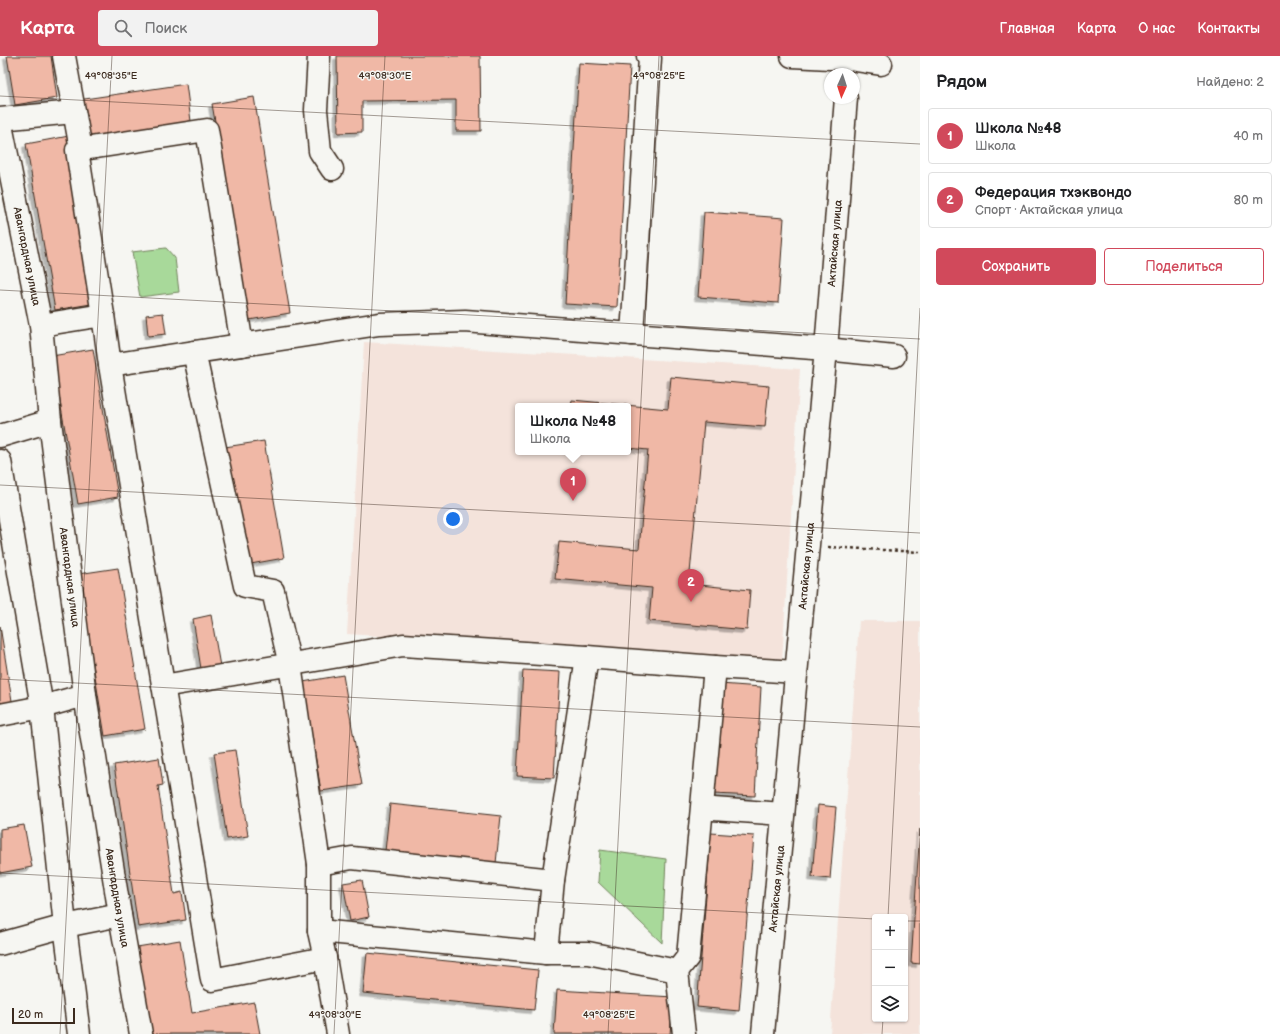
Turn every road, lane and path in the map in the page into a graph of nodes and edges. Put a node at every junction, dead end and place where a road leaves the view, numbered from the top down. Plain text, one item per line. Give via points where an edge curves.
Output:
1 (64, 56) edge
2 (319, 56) edge
3 (648, 56) edge
4 (792, 56) edge
5 (849, 63) edge
6 (881, 64) dead end
7 (846, 104) edge
8 (74, 112) junction
9 (0, 120) edge
10 (80, 149) junction
11 (332, 169) dead end
12 (103, 315) junction
13 (40, 325) junction
14 (632, 334) junction
15 (242, 345) junction
16 (826, 349) junction
17 (194, 352) junction
18 (894, 356) dead end
19 (110, 365) junction
20 (50, 421) junction
21 (0, 436) edge
22 (0, 461) edge
23 (808, 546) junction
24 (920, 552) edge
25 (587, 657) junction
26 (290, 665) junction
27 (715, 667) junction
28 (796, 672) junction
29 (163, 686) junction
30 (85, 695) junction
31 (42, 707) junction
32 (0, 715) edge
33 (713, 809) dead end
34 (783, 814) junction
35 (319, 864) junction
36 (553, 880) junction
37 (120, 915) junction
38 (65, 926) junction
39 (319, 930) junction
40 (0, 944) edge
41 (546, 953) junction
42 (325, 958) junction
43 (677, 971) junction
44 (78, 1034) edge
45 (142, 1034) edge
46 (338, 1034) edge
47 (684, 1034) edge
48 (763, 1034) edge

1 - 8 street
2 - 11 street via 316,110 320,151
3 - 14 street via 650,58
4 - 5 street
5 - 6 street
7 - 16 street, Актайская улица
8 - 9 street
8 - 10 street
9 - 13 street, Авангардная улица
10 - 12 street via 77,150
10 - 15 street via 207,130
12 - 13 street
12 - 19 street
13 - 20 street, Авангардная улица
14 - 15 street via 465,321 379,324
14 - 16 street
15 - 17 street
16 - 18 street
16 - 23 street, Актайская улица
17 - 19 street
17 - 26 street via 245,586 273,591
19 - 29 street
20 - 21 street
20 - 30 street, Авангардная улица
22 - 31 street
23 - 24 path
23 - 28 street, Актайская улица
25 - 26 street via 403,645
25 - 27 street
25 - 36 street
26 - 29 street
26 - 35 street
27 - 28 street
27 - 43 street via 688,957
28 - 34 street, Актайская улица
29 - 42 street via 212,980
30 - 31 street
30 - 37 street, Авангардная улица
31 - 32 street
31 - 38 street
33 - 34 street
34 - 48 street, Актайская улица
35 - 36 street via 352,858
35 - 39 street
36 - 41 street
37 - 38 street
37 - 45 street, Авангардная улица
38 - 40 street
38 - 44 street
39 - 41 street
39 - 42 street
41 - 43 street via 588,953
42 - 46 street
43 - 47 street

